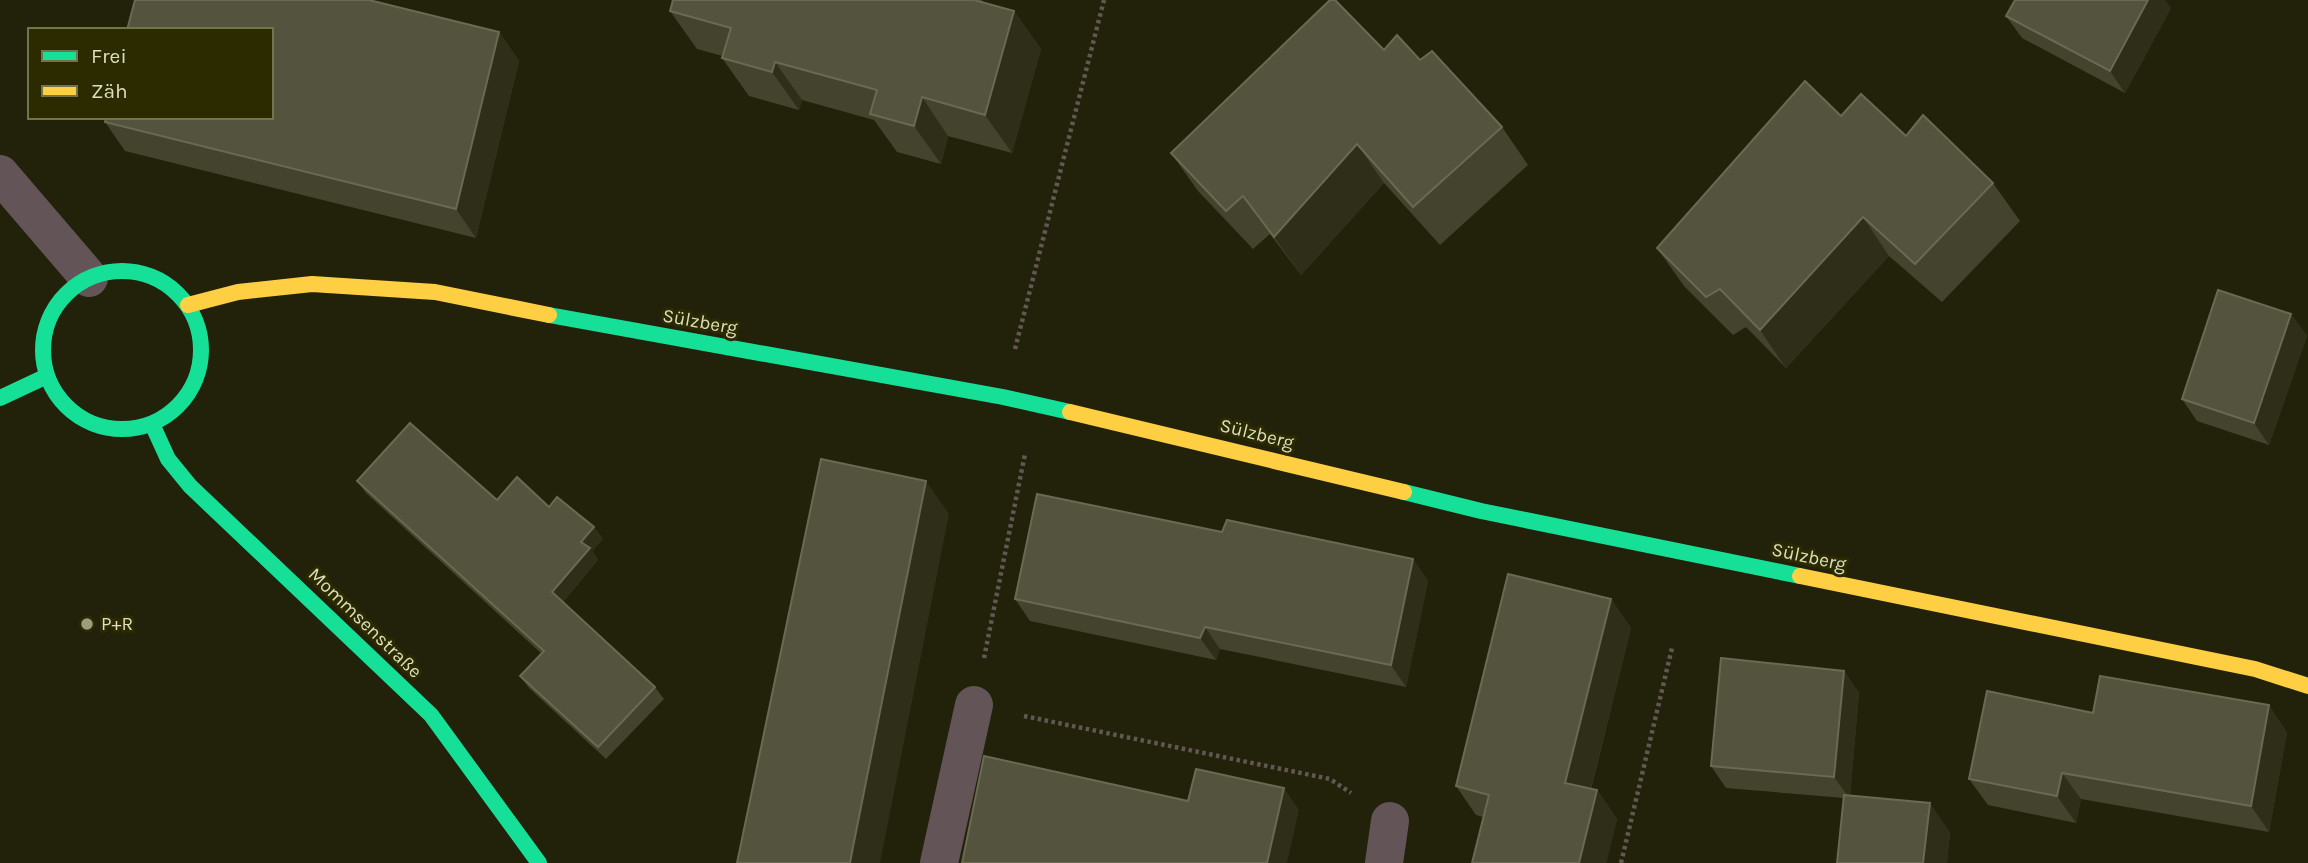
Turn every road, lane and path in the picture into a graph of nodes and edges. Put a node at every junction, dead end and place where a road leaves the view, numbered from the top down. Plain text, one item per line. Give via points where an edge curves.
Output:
1 (1104, 0) edge
2 (0, 174) edge
3 (89, 278) junction
4 (188, 304) junction
5 (47, 376) junction
6 (1003, 397) junction
7 (0, 398) edge
8 (152, 424) junction
9 (1023, 463) dead end
10 (1672, 648) dead end
11 (2308, 686) edge
12 (974, 705) junction
13 (1390, 821) joint
14 (538, 863) edge
15 (939, 863) edge
16 (1384, 863) edge
17 (1621, 863) edge

1 - 6 path
2 - 3 street
3 - 4 street via 109,271 154,276
3 - 5 street via 69,290 54,309 42,352
4 - 6 street, Sülzberg via 238,292 312,285 435,292
4 - 8 street via 202,350 199,373 189,395 173,413
5 - 7 street
5 - 8 street via 58,398 77,416 101,427 127,430
6 - 11 street, Sülzberg via 1481,511 2255,669
8 - 14 street, Mommsenstraße via 167,459 190,486 431,715
9 - 12 path
10 - 17 path
12 - 13 path via 1330,779
12 - 15 street
13 - 16 street

